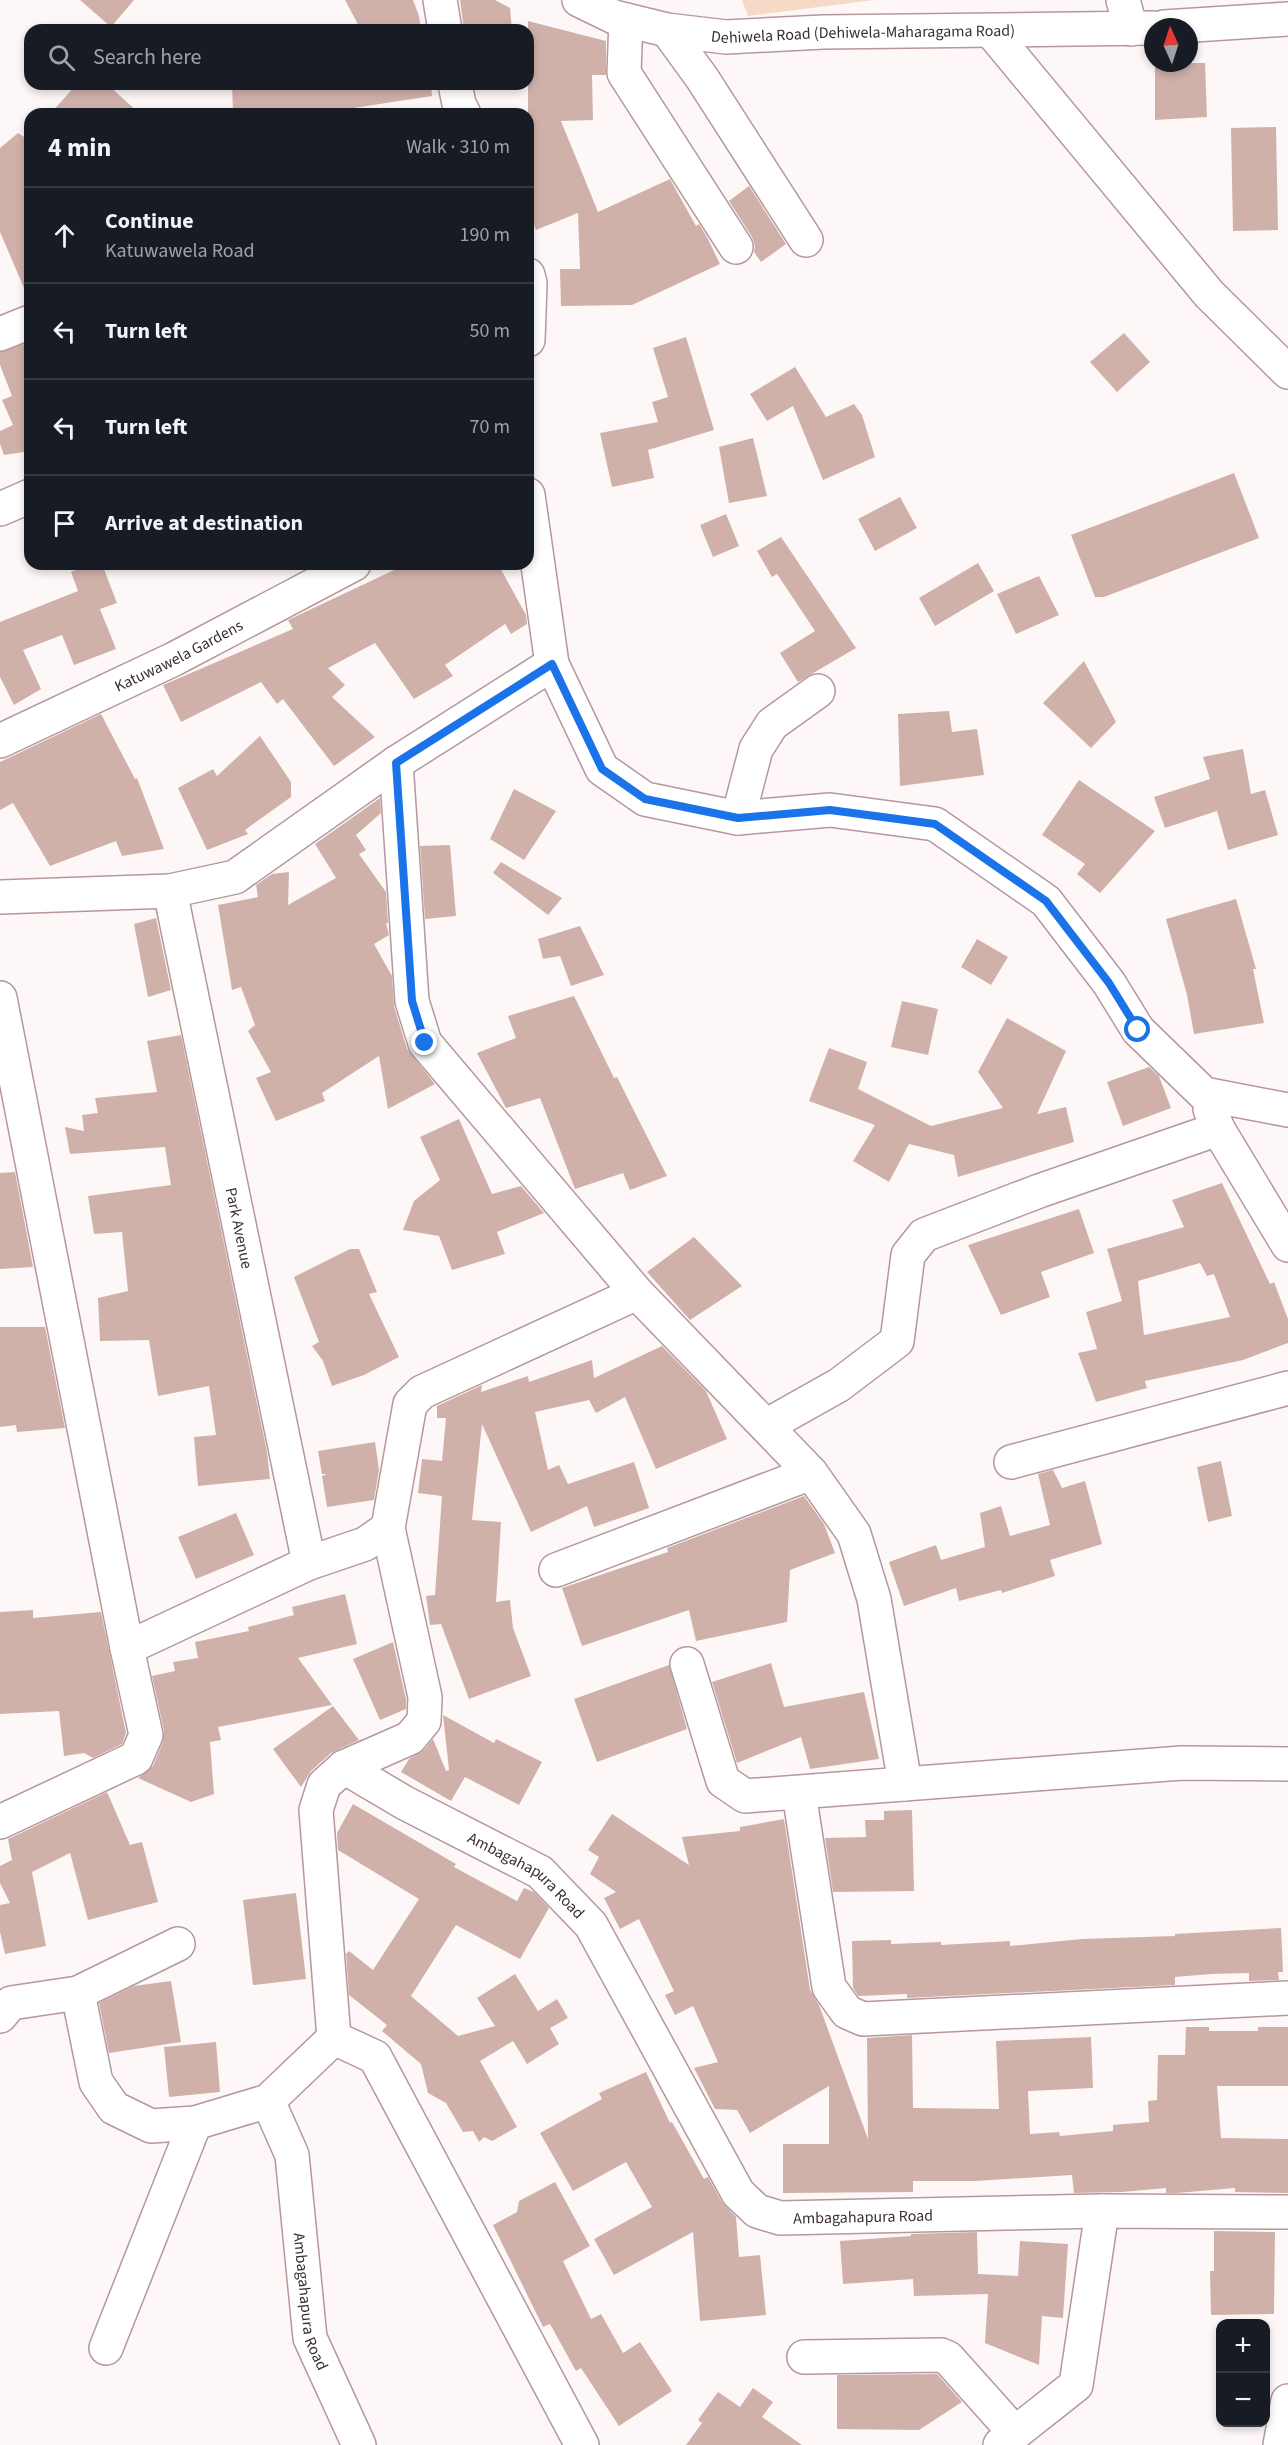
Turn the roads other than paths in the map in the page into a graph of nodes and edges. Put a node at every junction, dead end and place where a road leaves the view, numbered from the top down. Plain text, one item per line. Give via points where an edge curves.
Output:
1 (440, 0) edge
2 (579, 0) edge
3 (1136, 19) edge
4 (1288, 19) edge
5 (626, 20) junction
6 (444, 24) edge
7 (1198, 25) edge
8 (667, 30) junction
9 (991, 30) junction
10 (806, 240) dead end
11 (736, 247) dead end
12 (24, 324) edge
13 (0, 334) edge
14 (1288, 372) edge
15 (24, 499) edge
16 (0, 509) edge
17 (534, 537) edge
18 (343, 570) edge
19 (552, 664) junction
20 (818, 691) dead end
21 (0, 741) edge
22 (396, 763) junction
23 (738, 818) junction
24 (170, 891) junction
25 (0, 897) edge
26 (0, 998) edge
27 (1204, 1094) junction
28 (1288, 1110) edge
29 (1218, 1129) junction
30 (1288, 1245) edge
31 (637, 1293) junction
32 (1288, 1388) edge
33 (766, 1426) junction
34 (1011, 1462) dead end
35 (811, 1473) junction
36 (388, 1528) junction
37 (309, 1563) junction
38 (556, 1570) dead end
39 (127, 1648) junction
40 (687, 1664) dead end
41 (1288, 1764) edge
42 (344, 1767) junction
43 (905, 1784) junction
44 (799, 1793) junction
45 (0, 1822) edge
46 (178, 1944) dead end
47 (78, 1993) junction
48 (1288, 1998) edge
49 (0, 2016) edge
50 (334, 2038) junction
51 (268, 2101) junction
52 (195, 2123) junction
53 (1102, 2211) junction
54 (1288, 2212) edge
55 (106, 2348) dead end
56 (804, 2357) dead end
57 (1288, 2401) edge
58 (1007, 2439) edge
59 (1284, 2443) edge
60 (359, 2445) edge
61 (582, 2445) edge

1 - 6 street
2 - 5 street, Dehiwela Road (Dehiwela-Maharagama Road)
3 - 9 street, Dehiwela Road (Dehiwela-Maharagama Road)
4 - 7 street
5 - 8 street, Dehiwela Road (Dehiwela-Maharagama Road)
5 - 11 street via 624,73
8 - 9 street, Dehiwela Road (Dehiwela-Maharagama Road) via 726,38 823,32
8 - 10 street
9 - 14 street via 1209,294
12 - 13 street
15 - 16 street
17 - 19 street
18 - 21 street, Katuwawela Gardens via 174,659
19 - 22 street
19 - 23 street via 602,769 645,799
20 - 23 street via 772,724 761,740
22 - 24 street via 235,877
22 - 31 street via 412,1001 425,1043
23 - 27 street via 830,810 935,824 1046,901 1109,983 1138,1030
24 - 25 street
24 - 37 street, Park Avenue
26 - 39 street
27 - 28 street
27 - 29 street
29 - 30 street
29 - 33 street via 924,1235 908,1255 897,1341 839,1385
31 - 33 street
31 - 36 street via 422,1392 410,1404
32 - 34 street
33 - 35 street
35 - 38 street
35 - 43 street via 854,1534 874,1599
36 - 37 street via 365,1544
36 - 42 street via 425,1697 424,1721 410,1738
37 - 39 street
39 - 45 street via 146,1735 136,1758
40 - 44 street via 723,1781 744,1796
41 - 43 street via 1182,1762
42 - 50 street via 324,1785 316,1810
42 - 53 street, Ambagahapura Road via 540,1872 591,1925 738,2193 757,2211 780,2218
43 - 44 street
44 - 48 street via 830,1987 847,2012 863,2019
46 - 47 street
47 - 49 street via 11,2003
47 - 52 street via 96,2082 114,2108 151,2127
50 - 51 street
50 - 61 street via 375,2057
51 - 52 street
51 - 60 street, Ambagahapura Road via 292,2155 310,2337
52 - 55 street
53 - 54 street, Ambagahapura Road
53 - 58 street via 1076,2385
56 - 58 street via 948,2358
57 - 59 street

